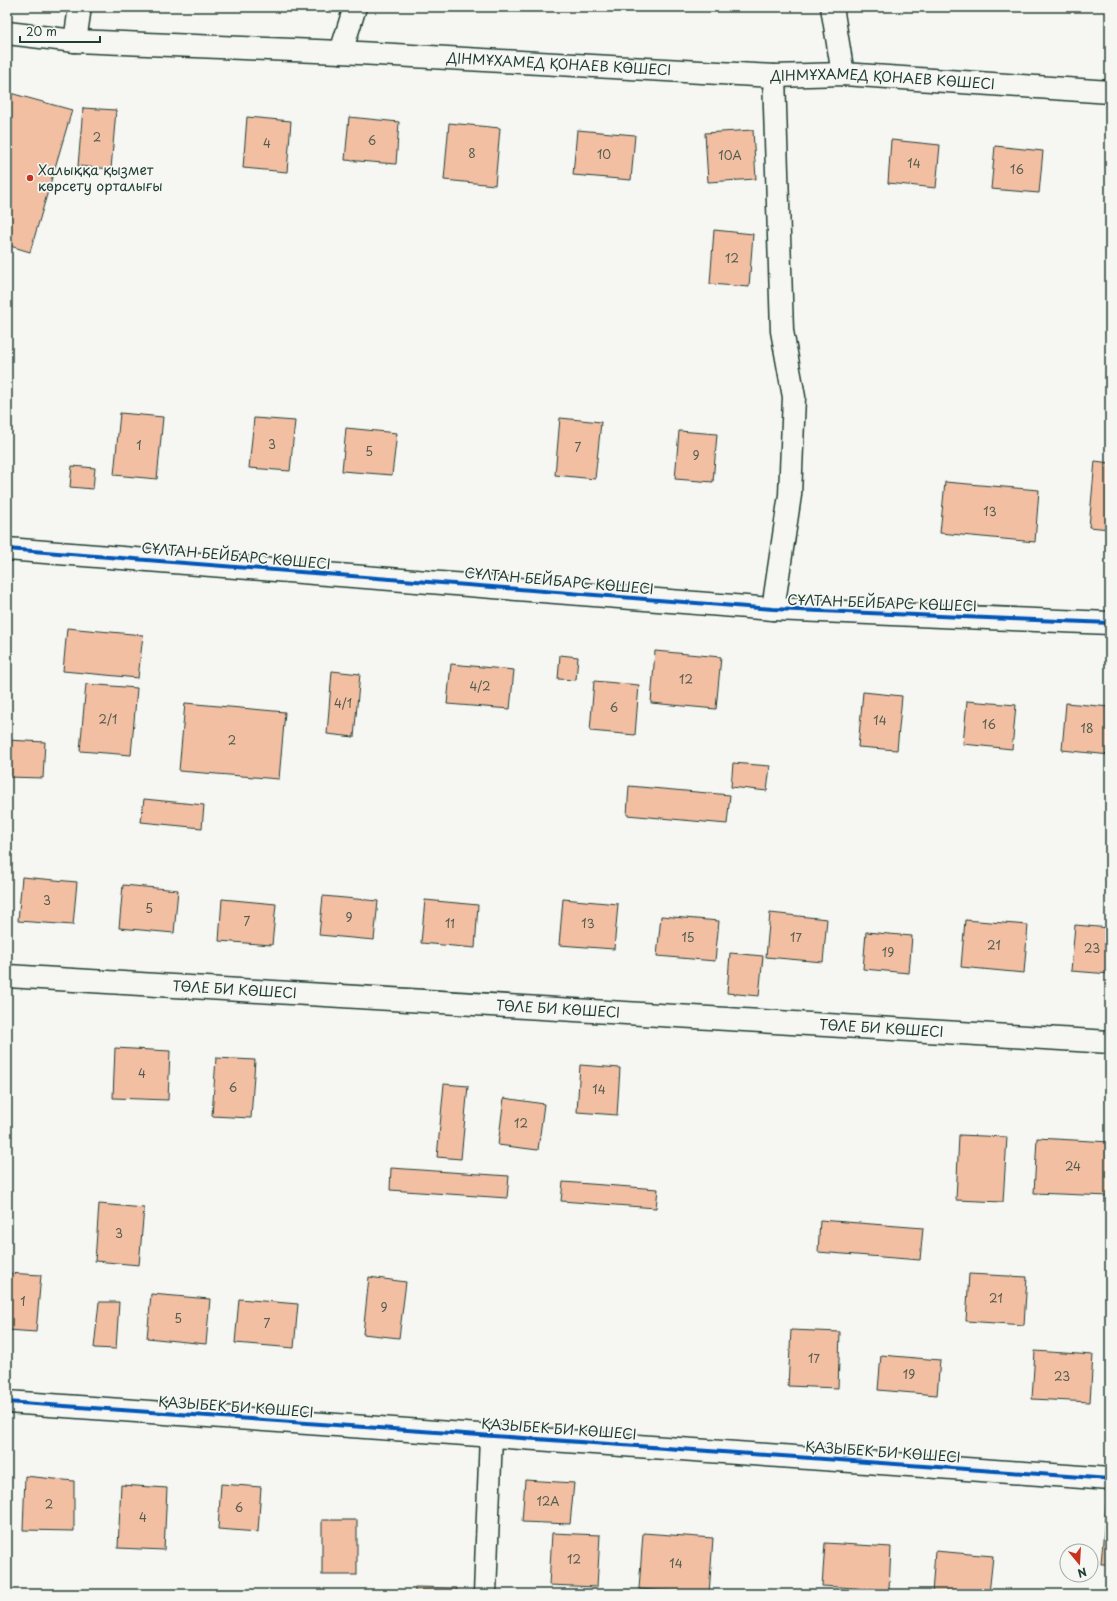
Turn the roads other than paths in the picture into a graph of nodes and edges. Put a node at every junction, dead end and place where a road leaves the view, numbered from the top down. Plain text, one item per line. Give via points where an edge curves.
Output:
1 (80, 7) edge
2 (355, 7) edge
3 (832, 7) edge
4 (8, 38) edge
5 (76, 41) junction
6 (341, 52) junction
7 (843, 74) junction
8 (774, 76) junction
9 (1110, 92) edge
10 (7, 549) edge
11 (773, 609) junction
12 (1110, 623) edge
13 (7, 976) edge
14 (1110, 1042) edge
15 (7, 1402) edge
16 (491, 1436) junction
17 (1110, 1479) edge
18 (485, 1594) edge

1 - 5 street
2 - 6 street
3 - 7 street
4 - 5 street, ДІНМҰХАМЕД ҚОНАЕВ КӨШЕСІ
5 - 6 street, ДІНМҰХАМЕД ҚОНАЕВ КӨШЕСІ
6 - 8 street, ДІНМҰХАМЕД ҚОНАЕВ КӨШЕСІ
7 - 8 street, ДІНМҰХАМЕД ҚОНАЕВ КӨШЕСІ
7 - 9 street, ДІНМҰХАМЕД ҚОНАЕВ КӨШЕСІ
8 - 11 street via 782,331 794,397 790,495
10 - 11 street, СҰЛТАН БЕЙБАРС КӨШЕСІ
11 - 12 street, СҰЛТАН БЕЙБАРС КӨШЕСІ
13 - 14 street, ТӨЛЕ БИ КӨШЕСІ
15 - 16 street, ҚАЗЫБЕК БИ КӨШЕСІ
16 - 17 street, ҚАЗЫБЕК БИ КӨШЕСІ
16 - 18 street

